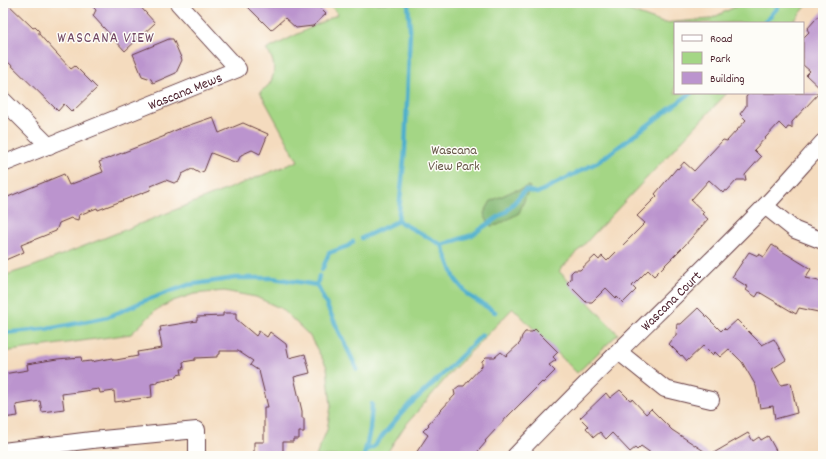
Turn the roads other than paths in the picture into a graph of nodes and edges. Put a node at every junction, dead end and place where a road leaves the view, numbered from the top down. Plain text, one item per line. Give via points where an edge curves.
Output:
1 (178, 3) edge
2 (3, 100) edge
3 (823, 142) edge
4 (49, 146) junction
5 (3, 164) edge
6 (765, 206) junction
7 (823, 241) edge
8 (619, 352) junction
9 (711, 400) dead end
10 (3, 451) edge
11 (197, 456) edge
12 (515, 456) edge

1 - 4 street, Wascana Mews via 238,69
2 - 4 street
3 - 6 street, Wascana Court
4 - 5 street, Wascana Mews
6 - 7 street via 795,230
6 - 8 street, Wascana Court
8 - 9 street via 665,389
8 - 12 street, Wascana Court
10 - 11 street via 197,430

